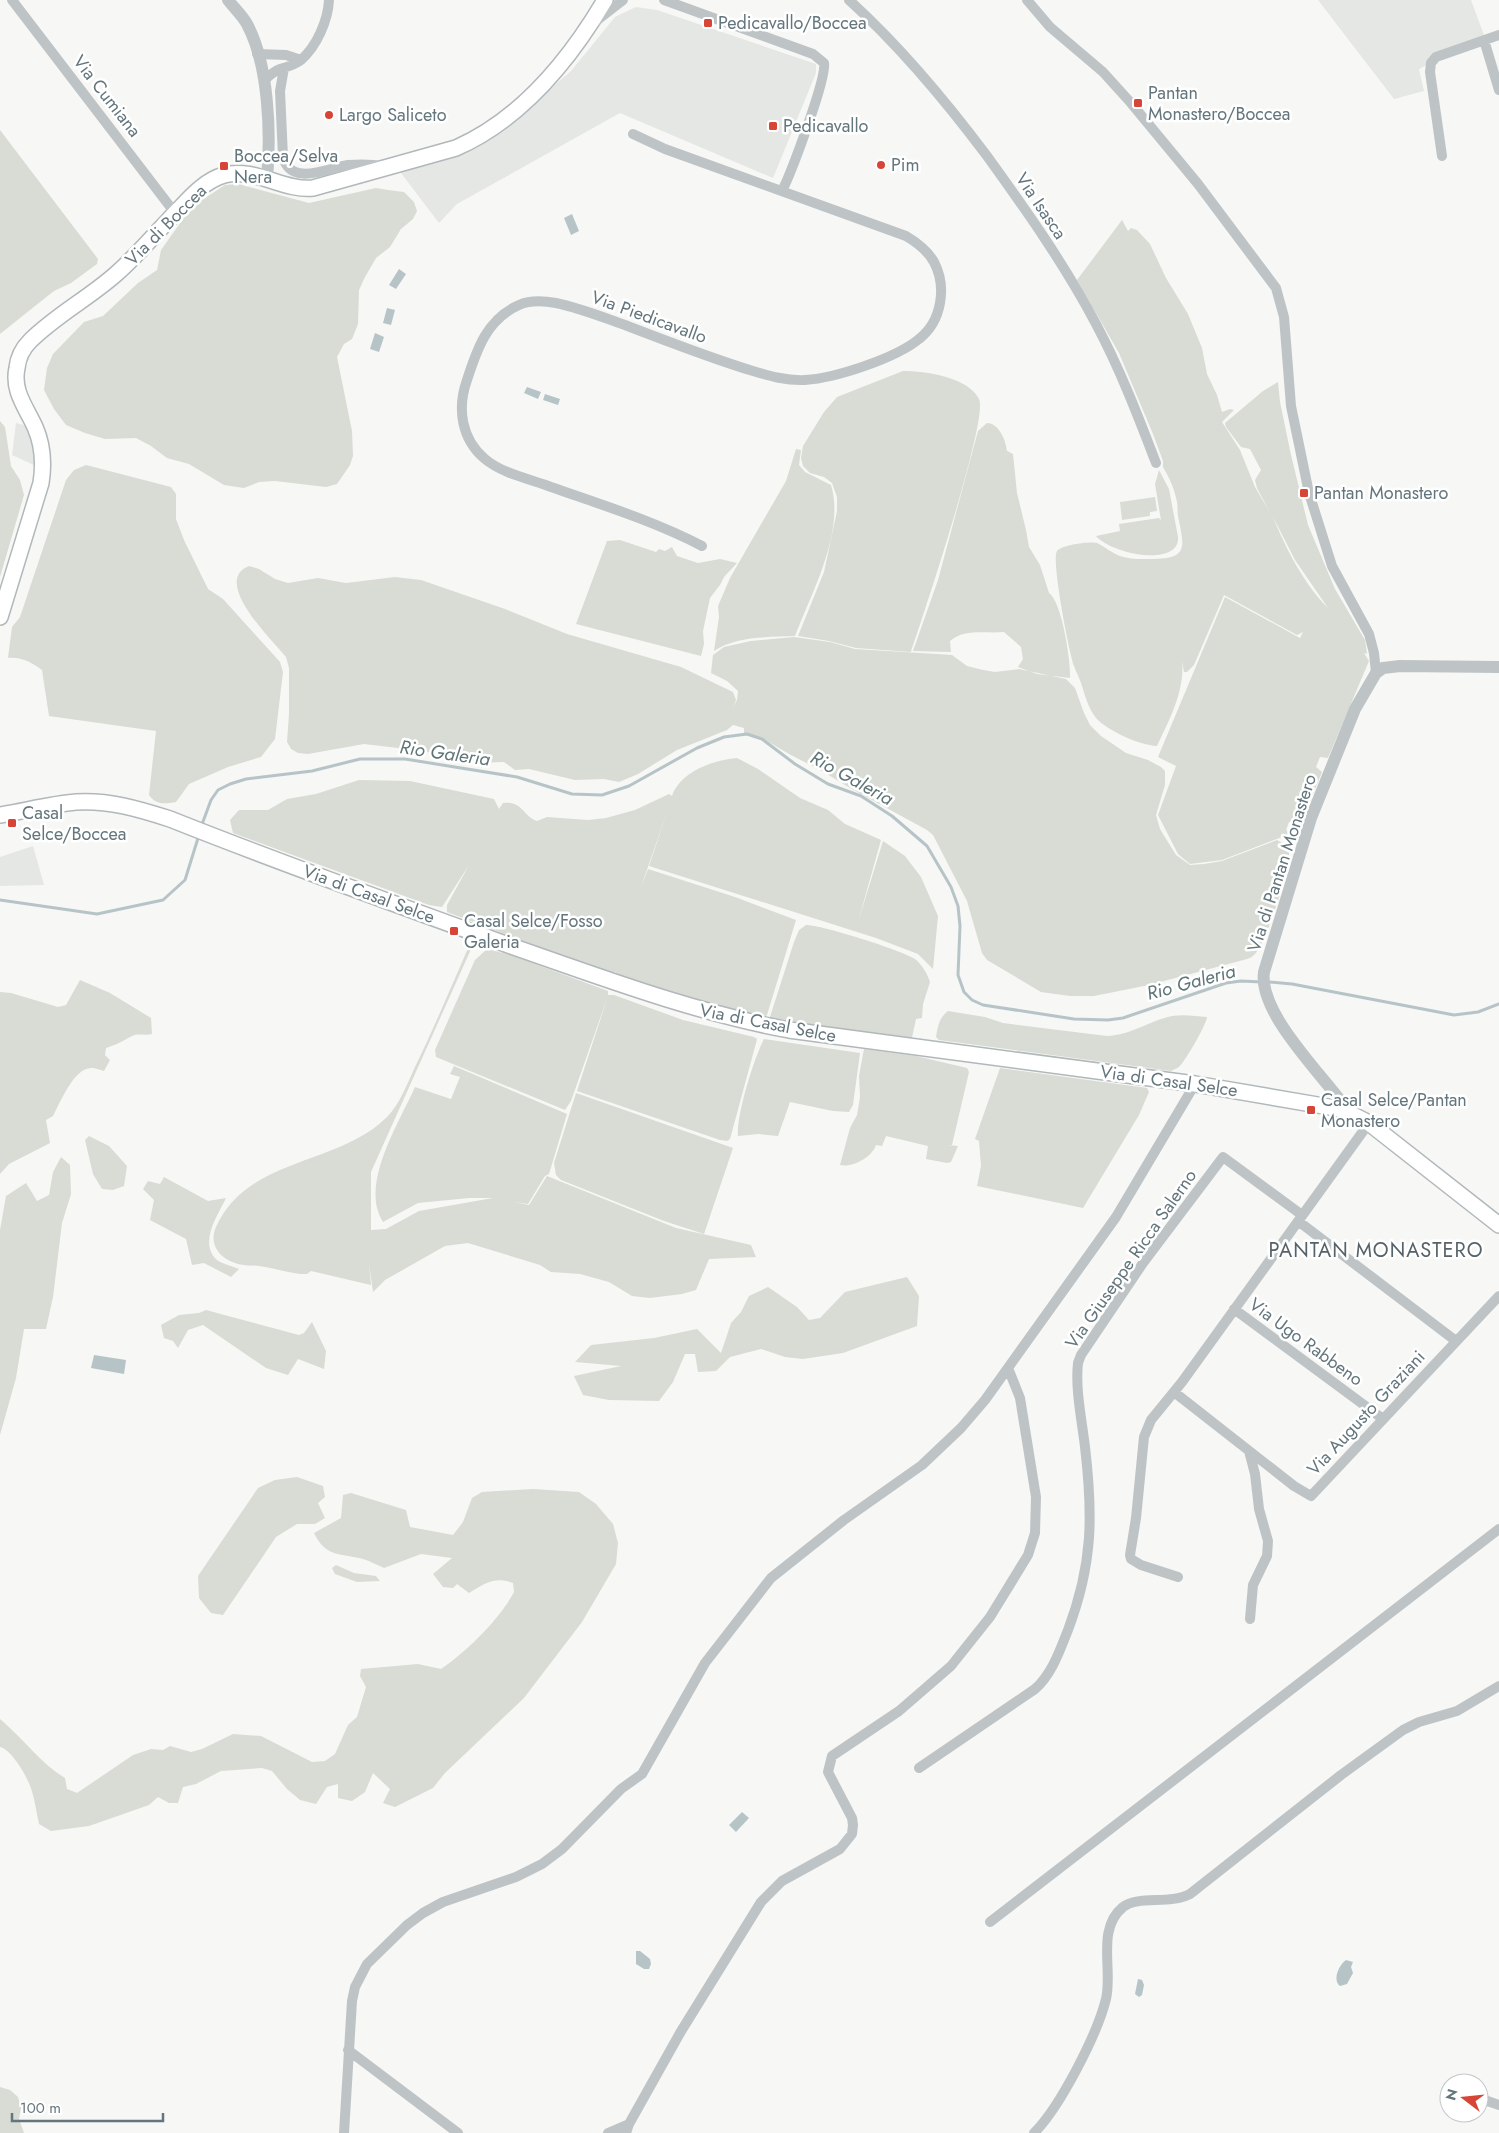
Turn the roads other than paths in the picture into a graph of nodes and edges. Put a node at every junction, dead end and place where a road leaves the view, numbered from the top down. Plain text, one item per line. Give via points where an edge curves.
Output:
1 (12, 0) edge
2 (228, 0) edge
3 (329, 0) edge
4 (605, 0) edge
5 (623, 0) edge
6 (664, 0) edge
7 (849, 0) edge
8 (1027, 0) edge
9 (589, 27) junction
10 (1499, 35) edge
11 (1484, 40) junction
12 (258, 54) junction
13 (302, 60) junction
14 (284, 68) junction
15 (264, 80) junction
16 (1499, 90) edge
17 (633, 134) dead end
18 (1442, 156) dead end
19 (385, 167) junction
20 (267, 179) junction
21 (782, 190) junction
22 (175, 213) junction
23 (1156, 464) dead end
24 (702, 546) dead end
25 (0, 617) edge
26 (1499, 667) edge
27 (1376, 673) junction
28 (0, 815) edge
29 (1195, 1084) junction
30 (1348, 1111) junction
31 (1369, 1122) junction
32 (1300, 1218) junction
33 (1499, 1225) edge
34 (1499, 1296) edge
35 (1234, 1309) junction
36 (1456, 1341) junction
37 (1008, 1368) junction
38 (1174, 1392) junction
39 (1382, 1419) junction
40 (1248, 1450) junction
41 (1499, 1529) edge
42 (1178, 1577) dead end
43 (1250, 1619) dead end
44 (1499, 1686) edge
45 (919, 1768) dead end
46 (990, 1922) dead end
47 (348, 2050) junction
48 (627, 2128) edge
49 (344, 2133) edge
50 (458, 2133) edge
51 (608, 2133) edge
52 (1034, 2133) edge

1 - 22 street, Via Cumiana
2 - 12 street via 246,24
3 - 13 street via 320,34
4 - 9 main road, Via di Boccea
5 - 9 street
6 - 21 street via 813,54 824,63 825,71 818,94
7 - 23 street, Via Isasca via 941,95 1026,209 1096,324
8 - 27 street via 1050,28 1103,72 1131,103 1198,184 1276,288 1284,317 1291,406 1309,493 1330,561 1371,640
9 - 19 main road, Via di Boccea via 550,78 494,128 456,148
10 - 11 street
11 - 16 street
11 - 18 street via 1436,57 1431,63
12 - 13 street via 286,55
12 - 15 street
13 - 14 street
14 - 15 street
14 - 19 street via 280,91 283,157 288,167 298,173 309,174 349,165
15 - 20 street
17 - 21 street, Via Piedicavallo via 665,149
19 - 20 main road, Via di Boccea via 313,188
20 - 22 main road, Via di Boccea via 238,174 218,178 198,190
21 - 24 street, Via Piedicavallo via 906,236 922,248 934,262 941,290 939,308 925,334 901,350 864,366 818,379 795,380 745,369 570,306 541,301 526,303 494,322 484,334 463,392 462,412 467,435 476,450 492,464 654,523
22 - 25 main road, Via di Boccea via 116,274 29,342 20,357 16,388 38,436 42,469
26 - 27 street via 1400,666 1383,668
27 - 30 street, Via di Pantan Monastero via 1356,709 1313,815 1264,980 1270,1004 1305,1058
28 - 29 main road, Via di Casal Selce via 66,803 129,806 440,921 717,1015 789,1030
29 - 30 main road, Via di Casal Selce
29 - 37 street via 1116,1217
30 - 31 main road, Via di Casal Selce
31 - 32 street
31 - 33 main road, Via di Casal Selce
32 - 35 street
32 - 36 street
32 - 45 street, Via Giuseppe Ricca Salerno via 1223,1156 1135,1274 1078,1363 1091,1501 1090,1544 1076,1606 1054,1662 1035,1689
34 - 36 street, Via Augusto Graziani
35 - 38 street
35 - 39 street, Via Ugo Rabbeno
36 - 39 street, Via Augusto Graziani
37 - 47 street via 970,1419 935,1454 771,1578 705,1663 645,1770 562,1848 526,1873 470,1891 423,1913 371,1959 353,1993
37 - 48 street via 1022,1405 1036,1497 1035,1534 1028,1555 990,1617 951,1666 899,1711 832,1756 828,1772 852,1818 850,1836 836,1852 782,1881 761,1902 680,2033
38 - 40 street, Via Augusto Graziani
38 - 42 street via 1151,1420 1143,1440 1130,1555 1141,1565
39 - 40 street, Via Augusto Graziani via 1311,1496
40 - 43 street via 1268,1541 1266,1556 1253,1585
41 - 46 street
44 - 52 street via 1464,1708 1416,1722 1403,1730 1190,1894 1172,1900 1135,1902 1120,1911 1108,1937 1108,1987 1103,2009 1064,2092
47 - 49 street
47 - 50 street
48 - 51 street

